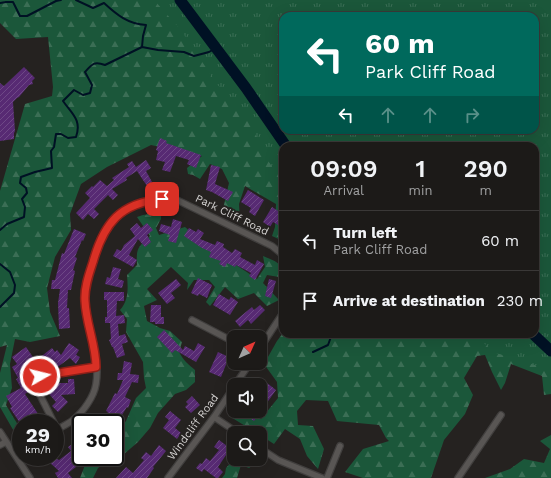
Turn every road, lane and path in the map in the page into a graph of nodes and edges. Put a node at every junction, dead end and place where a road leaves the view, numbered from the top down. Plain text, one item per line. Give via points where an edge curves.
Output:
1 (279, 252) edge
2 (279, 319) edge
3 (192, 320) dead end
4 (267, 337) edge
5 (227, 338) edge
6 (96, 367) junction
7 (227, 398) edge
8 (49, 414) edge
9 (501, 414) dead end
10 (214, 417) junction
11 (64, 424) edge
12 (228, 426) edge
13 (0, 432) edge
14 (3, 444) edge
15 (340, 446) dead end
16 (12, 451) edge
17 (267, 453) edge
18 (24, 466) edge
19 (30, 478) edge
20 (168, 478) edge
21 (322, 478) edge
22 (327, 478) edge
23 (458, 478) edge

1 - 6 street, Park Cliff Road via 177,200 149,200 130,207 119,214 100,239 88,275 85,299 87,322 96,354
2 - 4 street
3 - 5 street
6 - 8 street via 40,376 39,393
6 - 11 street, Park Cliff Road via 96,385 87,404 72,421
7 - 10 street, Windcliff Road
9 - 23 street
10 - 12 street
10 - 20 street, Windcliff Road
13 - 14 street
14 - 16 street
15 - 22 street
17 - 21 street via 278,460
18 - 19 street

